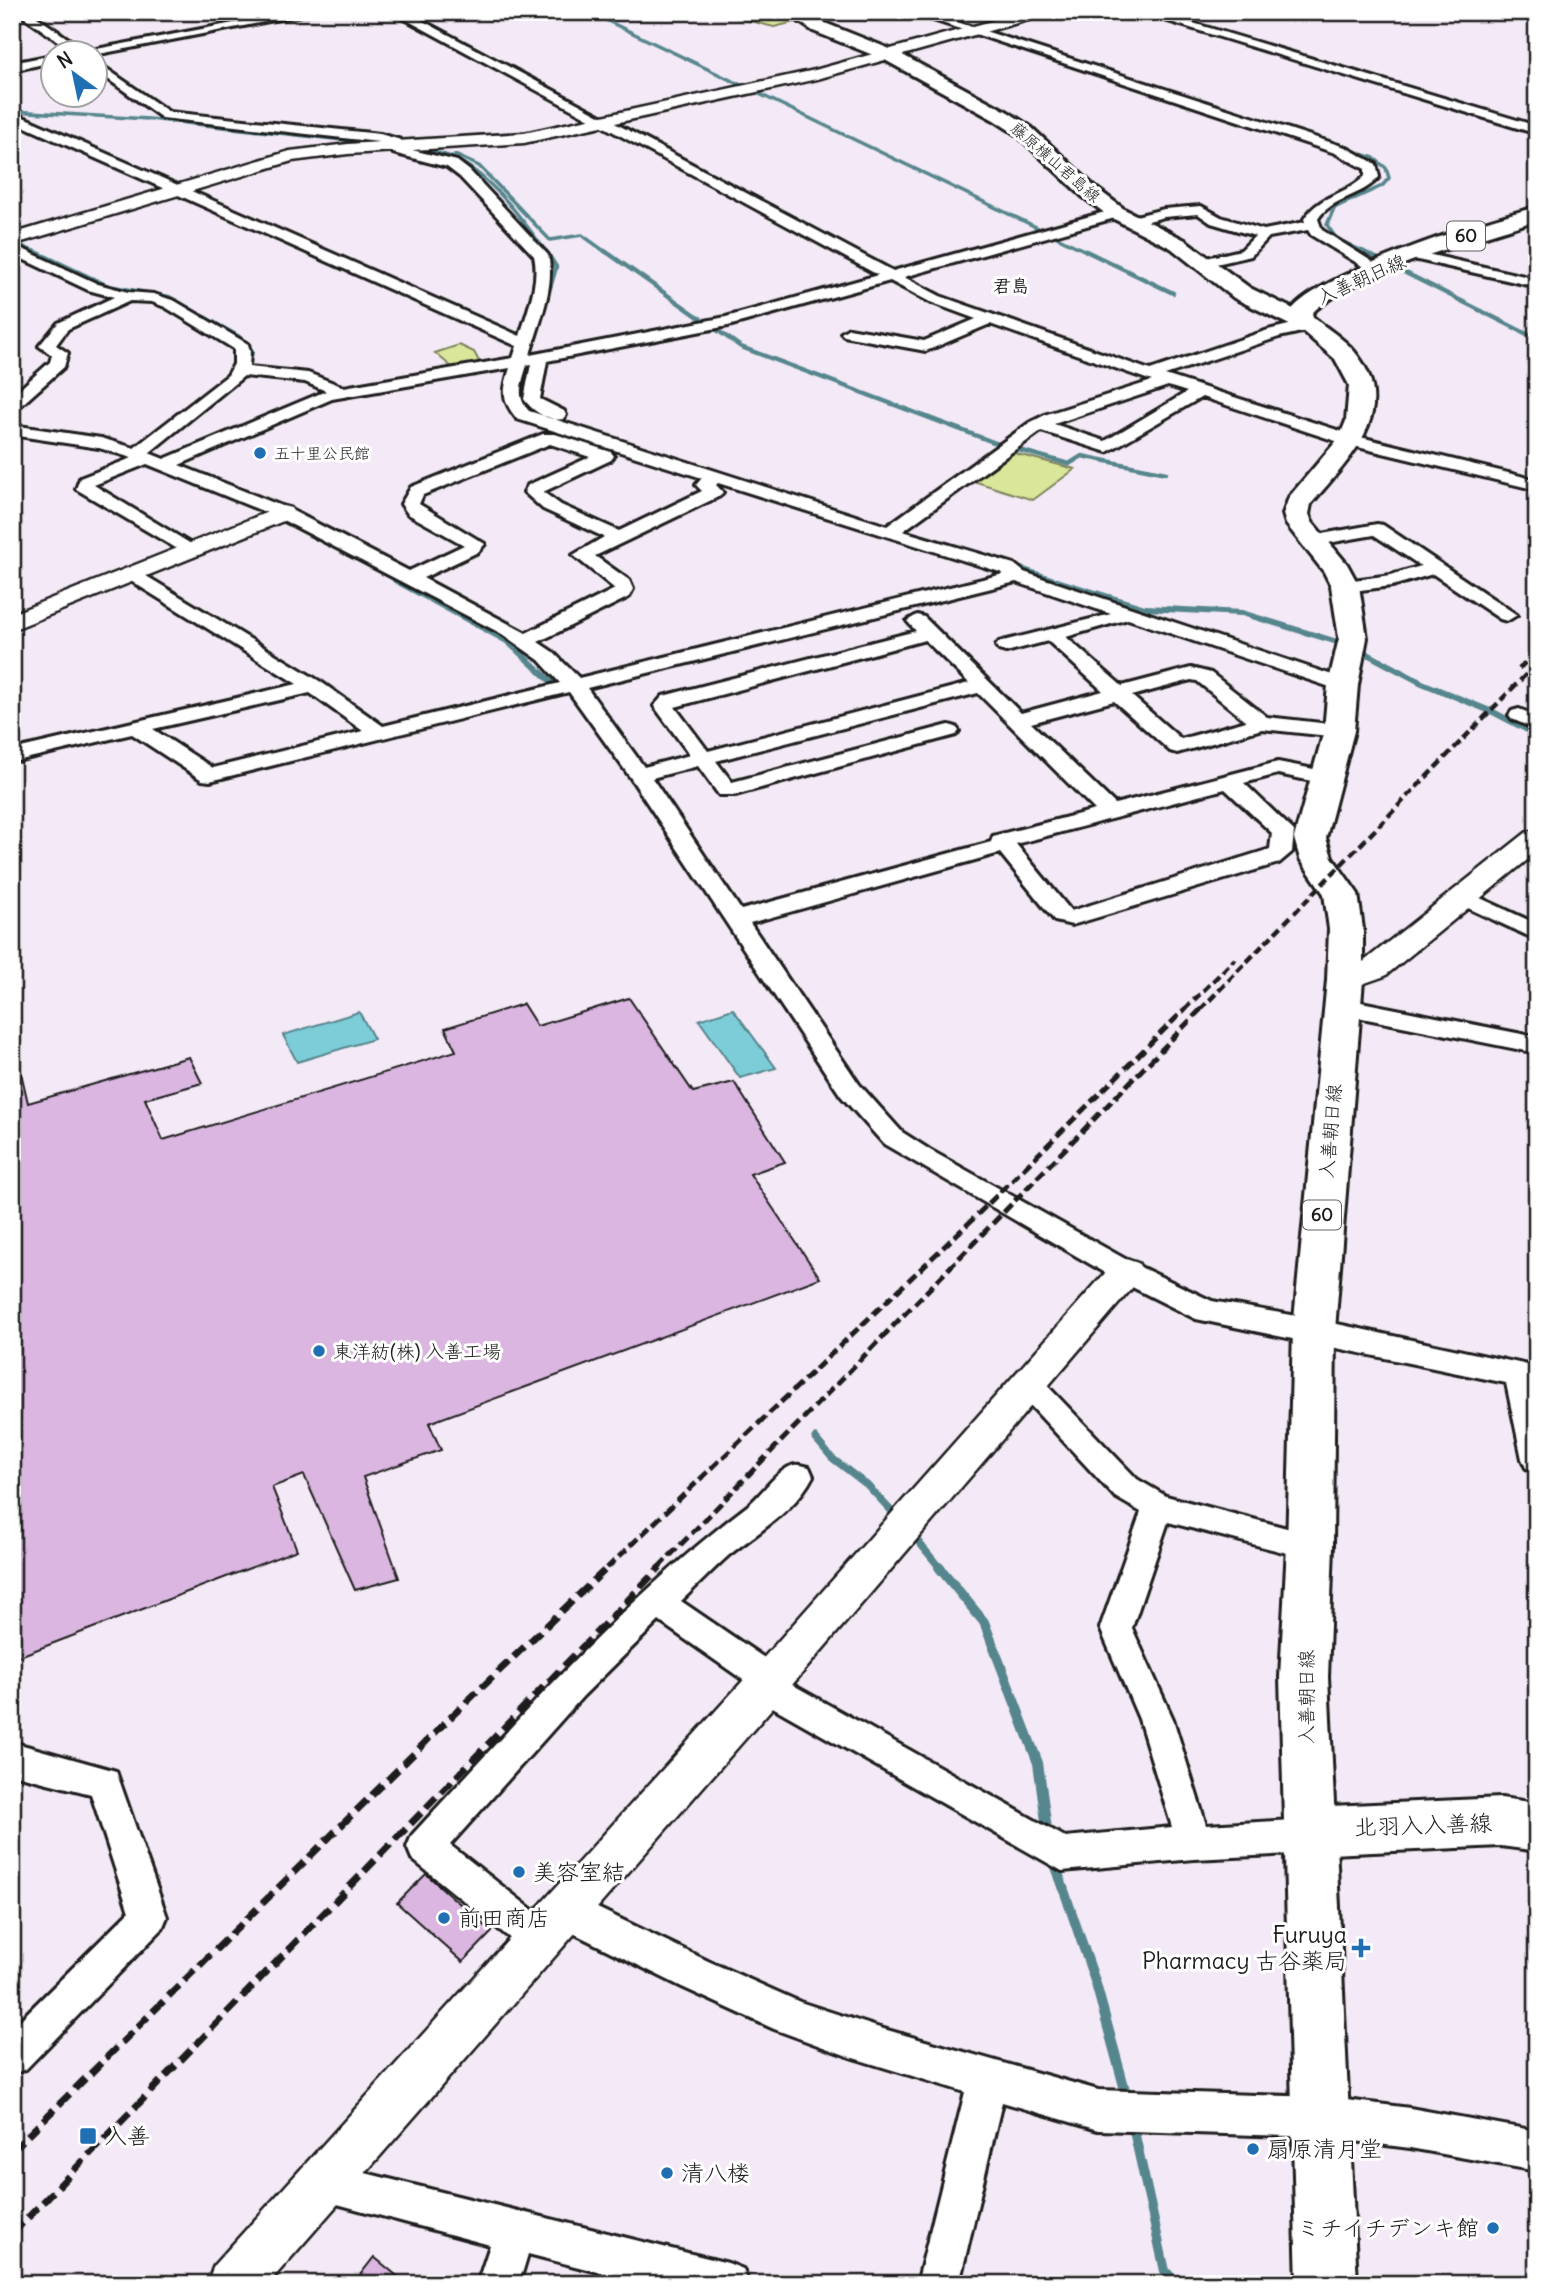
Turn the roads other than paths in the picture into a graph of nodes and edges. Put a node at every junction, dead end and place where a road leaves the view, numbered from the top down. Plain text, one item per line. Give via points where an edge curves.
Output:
1 (22, 12) edge
2 (311, 12) edge
3 (397, 12) edge
4 (793, 12) edge
5 (914, 12) edge
6 (987, 12) edge
7 (1041, 12) edge
8 (1143, 12) edge
9 (1012, 20) junction
10 (971, 32) junction
11 (60, 38) edge
12 (108, 49) edge
13 (889, 55) junction
14 (38, 62) edge
15 (12, 67) edge
16 (108, 73) edge
17 (12, 116) edge
18 (601, 121) junction
19 (1537, 130) edge
20 (398, 146) junction
21 (179, 189) junction
22 (1537, 213) edge
23 (1125, 217) junction
24 (1313, 225) junction
25 (1264, 234) junction
26 (12, 240) edge
27 (12, 248) edge
28 (1396, 262) junction
29 (1203, 263) junction
30 (889, 275) junction
31 (1537, 283) edge
32 (128, 296) junction
33 (990, 319) junction
34 (1310, 326) junction
35 (849, 332) dead end
36 (523, 342) junction
37 (540, 358) junction
38 (519, 361) junction
39 (240, 371) junction
40 (19, 376) dead end
41 (1159, 378) junction
42 (42, 379) junction
43 (342, 392) junction
44 (1199, 392) junction
45 (12, 405) edge
46 (1040, 425) junction
47 (17, 434) edge
48 (1351, 440) junction
49 (142, 456) junction
50 (164, 465) junction
51 (720, 473) junction
52 (1537, 485) edge
53 (283, 513) junction
54 (896, 528) junction
55 (617, 537) junction
56 (1311, 541) junction
57 (192, 550) junction
58 (1436, 568) junction
59 (133, 574) junction
60 (1017, 576) junction
61 (410, 577) junction
62 (1345, 586) junction
63 (901, 605) junction
64 (1126, 612) junction
65 (1507, 615) dead end
66 (12, 623) edge
67 (929, 633) junction
68 (1052, 634) junction
69 (524, 641) junction
70 (1006, 646) dead end
71 (1343, 685) junction
72 (314, 686) junction
73 (575, 686) junction
74 (982, 686) junction
75 (1117, 693) junction
76 (1017, 720) junction
77 (1261, 723) junction
78 (135, 727) junction
79 (949, 731) dead end
80 (1339, 731) junction
81 (381, 734) junction
82 (12, 756) edge
83 (703, 759) junction
84 (639, 775) junction
85 (1326, 778) junction
86 (1230, 782) junction
87 (1111, 813) junction
88 (1537, 838) edge
89 (1005, 845) junction
90 (1465, 898) junction
91 (736, 919) junction
92 (1537, 933) edge
93 (1343, 993) junction
94 (1537, 1045) edge
95 (1126, 1272) junction
96 (1314, 1329) junction
97 (1528, 1376) edge
98 (1028, 1384) junction
99 (1537, 1459) edge
100 (799, 1476) dead end
101 (1158, 1507) junction
102 (1310, 1546) junction
103 (657, 1602) junction
104 (767, 1683) junction
105 (12, 1758) edge
106 (1537, 1827) edge
107 (1309, 1831) junction
108 (1194, 1842) junction
109 (553, 1925) junction
110 (12, 2055) edge
111 (988, 2080) junction
112 (1321, 2118) junction
113 (1537, 2151) edge
114 (325, 2183) junction
115 (515, 2230) junction
116 (233, 2284) edge
117 (498, 2284) edge
118 (728, 2284) edge
119 (938, 2284) edge
120 (1327, 2284) edge

1 - 11 street
2 - 12 street
3 - 18 street
4 - 13 main road, 藤原横山君島線
5 - 10 street
6 - 9 street
7 - 9 street
8 - 19 street
9 - 10 street
10 - 13 street
10 - 24 street via 1340,150 1371,167 1368,183 1314,211
13 - 18 street
13 - 23 main road, 藤原横山君島線 via 1024,131 1089,192
14 - 15 street
16 - 20 street via 166,115 355,134
17 - 21 street
18 - 20 street via 483,144
18 - 30 street
20 - 21 street via 290,156
20 - 36 street via 398,150 452,164 541,255 544,267 539,295
21 - 26 street
21 - 36 street
22 - 28 main road, 入善朝日線 / 60
23 - 25 street via 1201,210 1216,220
23 - 29 main road, 藤原横山君島線 via 1178,244
23 - 30 street
24 - 25 street
24 - 28 street via 1316,232
25 - 29 street via 1246,253
27 - 32 street via 93,287
28 - 31 street
28 - 34 main road, 入善朝日線 / 60 via 1303,306 1302,319
29 - 34 main road, 藤原横山君島線 via 1242,293
30 - 33 street via 935,299
30 - 37 street via 727,321
32 - 39 street via 170,304 226,335 242,346
32 - 42 street via 63,326 47,346 60,353 58,364
33 - 35 street via 926,346
33 - 41 street
34 - 41 street via 1282,329 1175,363
34 - 48 main road, 入善朝日線 / 60 via 1345,355 1361,385
36 - 38 street
37 - 38 street
37 - 51 street via 531,392 537,406
38 - 43 street
38 - 51 street via 511,392 523,415
39 - 43 street via 308,378
39 - 49 street
40 - 42 street
41 - 44 street
41 - 46 street
42 - 45 street
43 - 50 street
44 - 46 street via 1107,447
44 - 48 street
46 - 54 street
47 - 49 street via 102,443
48 - 52 street
48 - 56 main road, 入善朝日線 / 60 via 1298,503 1299,524
49 - 50 street
49 - 57 street via 86,482 85,489
50 - 53 street
51 - 54 street
51 - 55 street via 705,485 713,492
53 - 57 street
53 - 61 street
54 - 60 street via 1007,568
55 - 61 street via 547,506 533,492 605,456 549,438 417,491 410,504 414,510 475,544
55 - 69 street via 582,555 622,584 622,593
56 - 58 street via 1377,528
56 - 62 main road, 入善朝日線 / 60
57 - 59 street
58 - 62 street
58 - 65 street
59 - 66 street
59 - 72 street
60 - 63 street
60 - 64 street
61 - 69 street
62 - 71 main road, 入善朝日線 / 60 via 1353,638
63 - 67 street
63 - 73 street
64 - 68 street
64 - 71 street
67 - 74 street
67 - 83 street via 670,699 664,706
68 - 70 street
68 - 75 street
69 - 73 street
71 - 80 main road, 入善朝日線 / 60
72 - 78 street
72 - 81 street
73 - 81 street
73 - 84 street
74 - 76 street
74 - 83 street
75 - 76 street
75 - 77 street via 1191,674 1204,677
75 - 77 street via 1177,747
76 - 87 street
77 - 80 street
78 - 81 street via 211,775
78 - 82 street
79 - 83 street via 727,790
80 - 85 main road, 入善朝日線 / 60
83 - 84 street
84 - 91 street
85 - 86 street via 1278,768
85 - 93 main road, 入善朝日線 / 60 via 1310,838 1316,859 1341,894 1346,929
86 - 87 street
86 - 89 street via 1283,831 1281,852 1072,918 1063,916
87 - 89 street via 1001,841
88 - 90 street
89 - 91 street
90 - 92 street
90 - 93 street
91 - 95 street via 849,1090 893,1138
93 - 94 street
93 - 96 main road, 入善朝日線 / 60
95 - 96 street via 1206,1311
95 - 98 street
96 - 97 street
96 - 102 main road, 入善朝日線 / 60
97 - 99 street
98 - 101 street via 1126,1488
98 - 104 street
100 - 103 street
101 - 102 street
101 - 108 street via 1116,1628 1156,1719
102 - 107 main road, 入善朝日線 / 60 via 1304,1677
103 - 104 street
103 - 109 street via 571,1686 425,1847
104 - 108 street via 1062,1854
104 - 109 street
105 - 110 street via 104,1782 149,1917
106 - 107 main road, 北羽入入善線 via 1501,1822
107 - 108 street via 1293,1837
107 - 112 main road, 入善朝日線 / 60
109 - 111 street via 673,1964 776,2010 865,2042
109 - 114 street
111 - 112 street via 1098,2110
111 - 119 street
112 - 113 street via 1410,2128
112 - 120 main road, 入善朝日線 / 60
114 - 115 street
114 - 116 street
115 - 117 street
115 - 118 street

